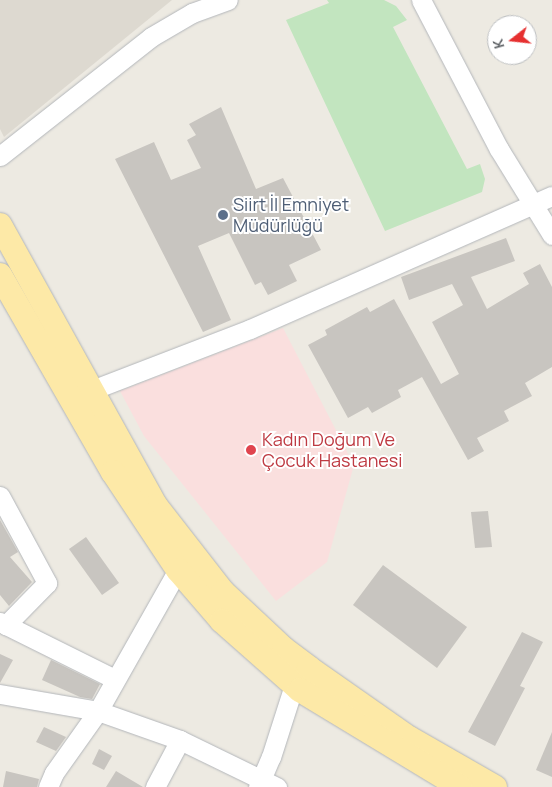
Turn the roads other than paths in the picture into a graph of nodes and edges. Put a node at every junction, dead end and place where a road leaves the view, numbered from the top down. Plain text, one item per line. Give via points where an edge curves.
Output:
1 (228, 0) edge
2 (421, 0) edge
3 (0, 156) edge
4 (552, 196) edge
5 (532, 205) junction
6 (0, 225) edge
7 (552, 235) edge
8 (0, 275) edge
9 (92, 390) junction
10 (0, 496) edge
11 (190, 549) junction
12 (178, 570) junction
13 (3, 623) edge
14 (115, 679) junction
15 (294, 685) junction
16 (0, 694) edge
17 (98, 711) junction
18 (180, 740) junction
19 (265, 784) edge
20 (48, 787) edge
21 (155, 787) edge
22 (460, 787) edge
23 (495, 787) edge

1 - 3 street via 192,13 152,37
2 - 5 street
4 - 5 street
5 - 7 street
5 - 9 street via 250,329
6 - 9 main road
8 - 12 main road via 113,472
9 - 11 main road via 156,506
10 - 13 street via 47,583
11 - 12 street
11 - 23 main road via 223,592 284,649 409,738
12 - 14 street
12 - 15 main road via 222,622
13 - 14 street
14 - 17 street
15 - 19 street
15 - 22 main road
16 - 17 street
17 - 18 street
17 - 20 street via 54,773
18 - 19 street
18 - 21 street

